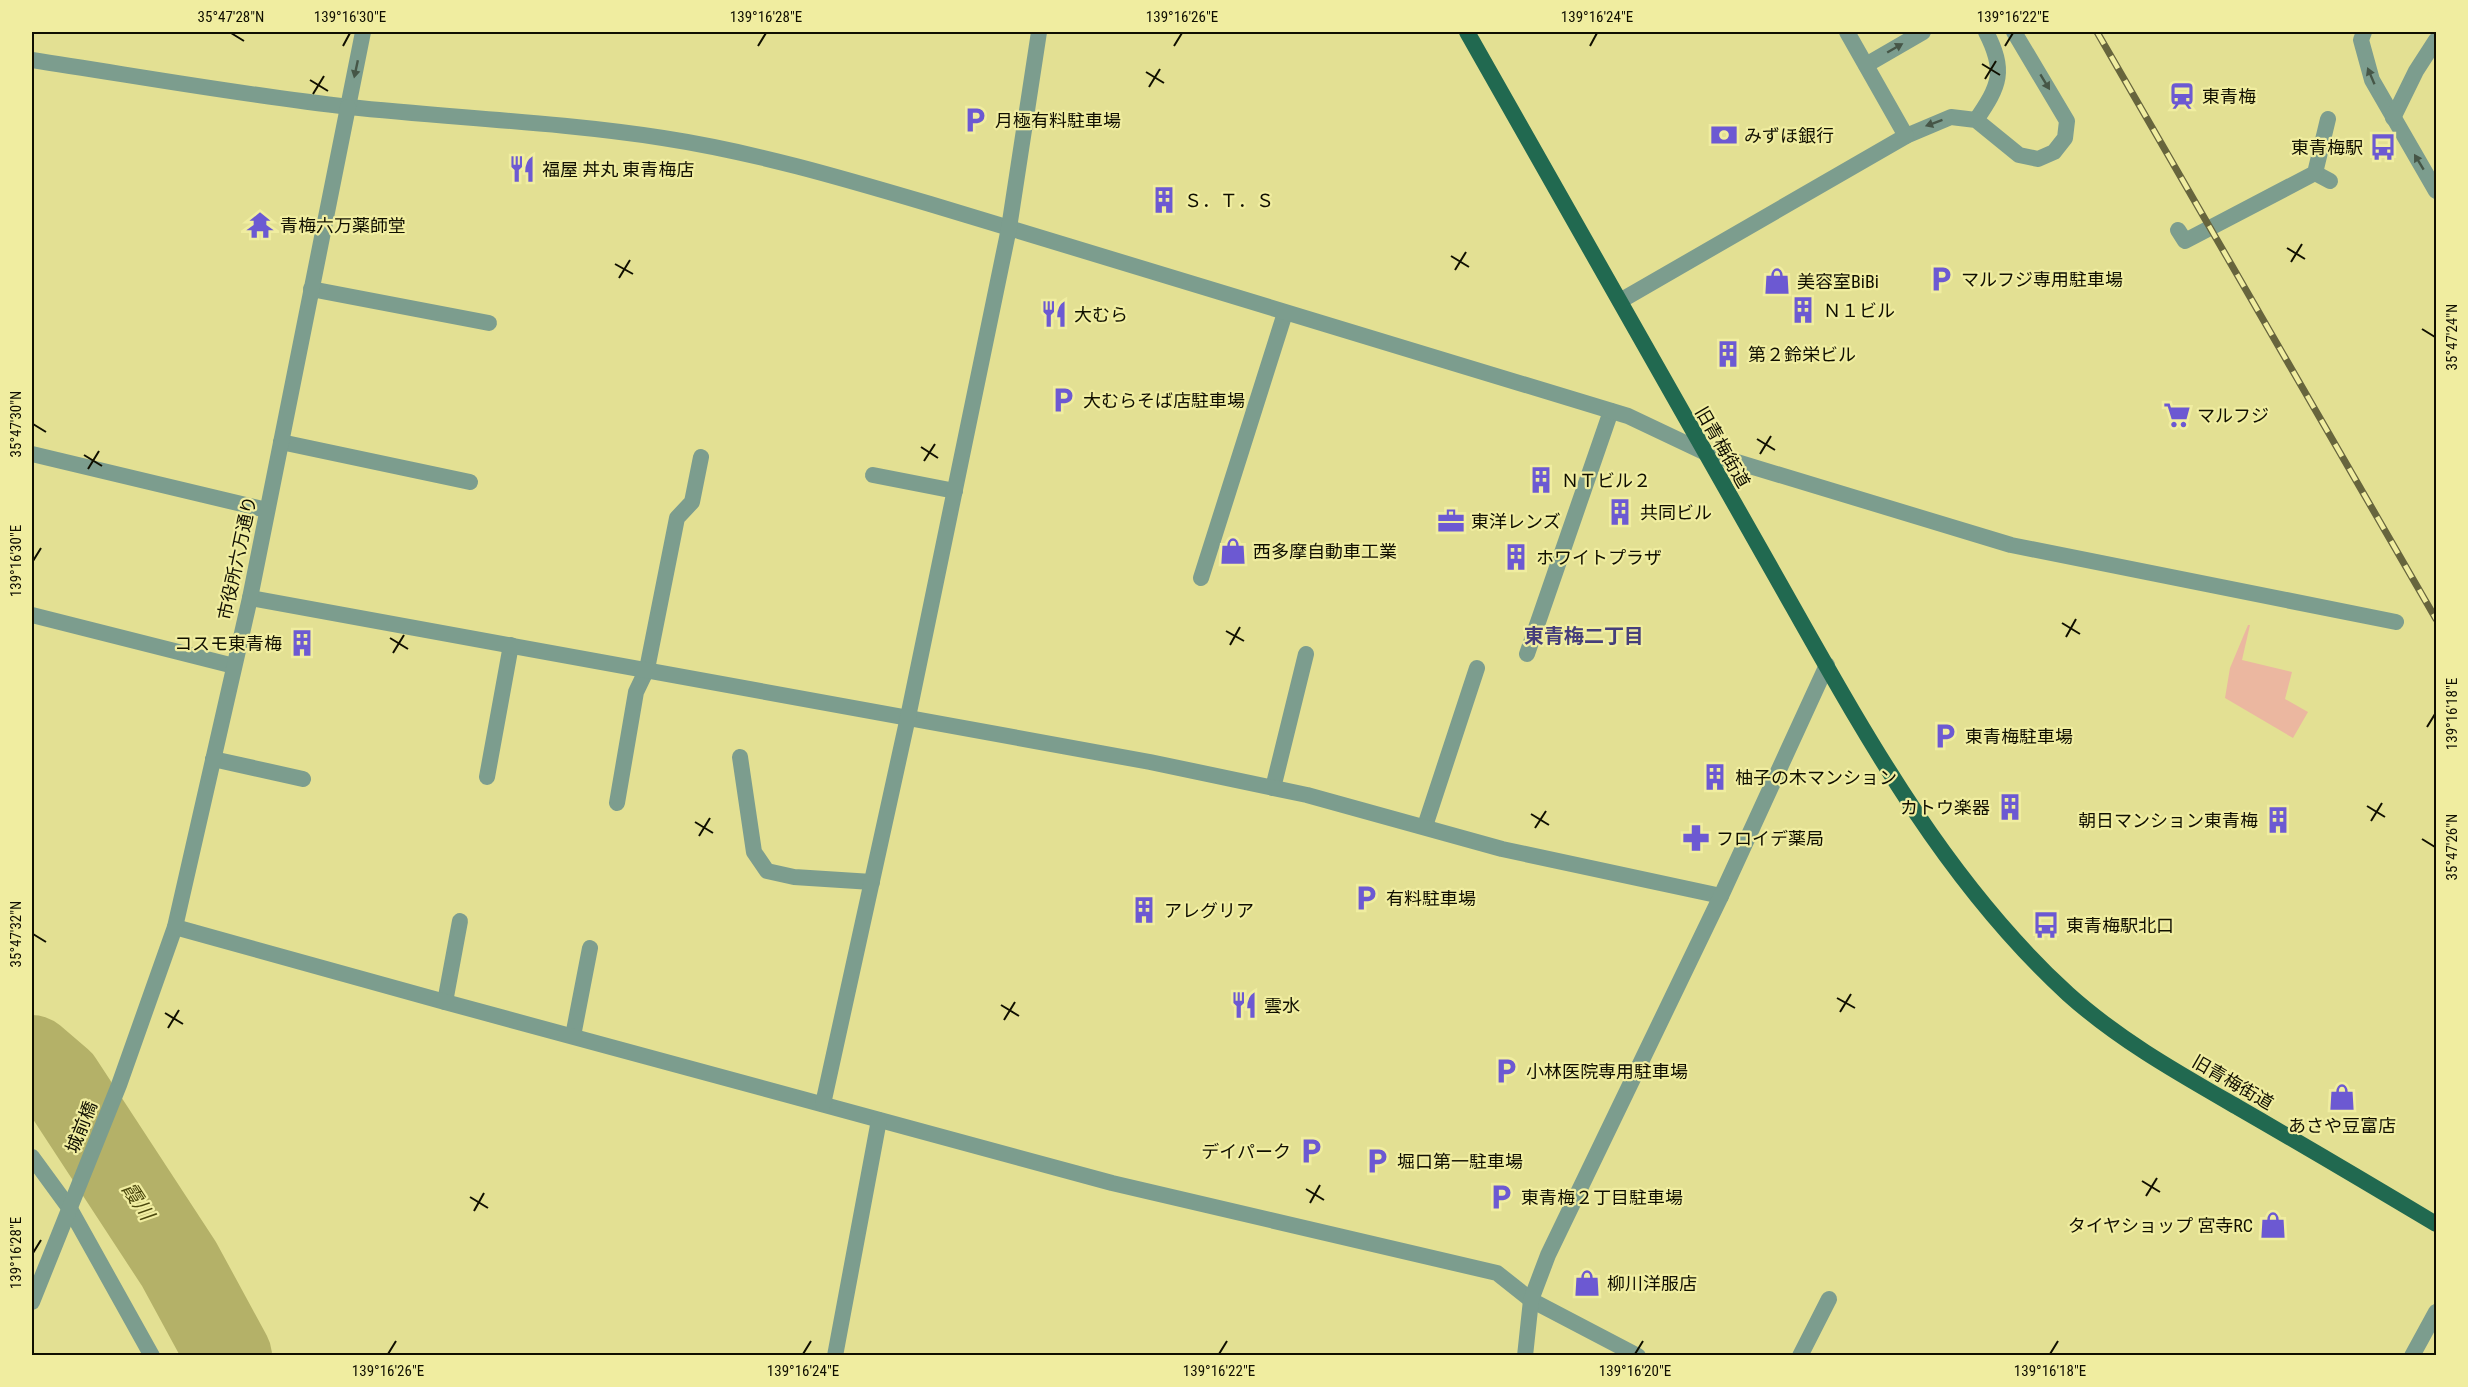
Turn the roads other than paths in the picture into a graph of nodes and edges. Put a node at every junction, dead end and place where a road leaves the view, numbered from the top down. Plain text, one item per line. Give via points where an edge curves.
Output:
1 (363, 32) edge
2 (1039, 32) edge
3 (1467, 32) edge
4 (1847, 32) edge
5 (1923, 32) edge
6 (1986, 32) edge
7 (2014, 32) edge
8 (2364, 32) edge
9 (2436, 40) edge
10 (32, 60) edge
11 (1866, 64) junction
12 (348, 107) junction
13 (2393, 118) junction
14 (2328, 119) dead end
15 (1976, 120) junction
16 (1906, 136) junction
17 (2436, 191) edge
18 (1009, 228) junction
19 (2178, 230) dead end
20 (311, 290) junction
21 (1620, 301) junction
22 (1285, 313) junction
23 (489, 323) dead end
24 (1611, 411) junction
25 (281, 442) junction
26 (1704, 452) junction
27 (32, 454) edge
28 (701, 457) dead end
29 (873, 475) dead end
30 (470, 482) dead end
31 (955, 491) junction
32 (267, 510) junction
33 (1201, 578) dead end
34 (250, 598) junction
35 (32, 615) edge
36 (2396, 622) dead end
37 (511, 645) junction
38 (1306, 654) dead end
39 (1527, 654) dead end
40 (1827, 665) junction
41 (234, 666) junction
42 (1477, 668) dead end
43 (647, 669) junction
44 (908, 717) junction
45 (740, 757) dead end
46 (213, 759) junction
47 (487, 777) dead end
48 (303, 779) dead end
49 (1273, 788) junction
50 (617, 803) dead end
51 (1425, 826) junction
52 (872, 882) junction
53 (1721, 896) junction
54 (460, 921) dead end
55 (175, 927) junction
56 (590, 948) dead end
57 (445, 1002) junction
58 (573, 1036) junction
59 (119, 1085) joint
60 (823, 1104) junction
61 (879, 1120) junction
62 (32, 1156) edge
63 (70, 1209) junction
64 (2436, 1224) edge
65 (1829, 1299) dead end
66 (1531, 1300) junction
67 (32, 1302) edge
68 (2436, 1311) edge
69 (152, 1356) edge
70 (835, 1356) edge
71 (1525, 1356) edge
72 (1638, 1356) edge
73 (1800, 1356) edge
74 (2412, 1356) edge

1 -> 12 street, 市役所六万通り
2 - 18 street
3 - 21 main road, 旧青梅街道
4 - 11 street
11 -> 5 street
6 - 15 street via 2000,72 1993,95
7 -> 15 street via 2067,121 2065,138 2054,152 2038,159 2019,155
13 -> 8 street via 2364,59
9 - 13 street
10 - 12 street
11 - 16 street
12 - 18 street via 574,126 665,138 842,178
12 - 20 street, 市役所六万通り
17 -> 13 street
14 - 19 street via 2322,177 2185,241
15 -> 16 street via 1951,117
16 - 21 street
18 - 22 street
18 - 31 street
20 - 23 street
20 - 25 street, 市役所六万通り
21 - 26 main road, 旧青梅街道
22 - 24 street
22 - 33 street
24 - 26 street
24 - 39 street
25 - 30 street
25 - 32 street, 市役所六万通り
26 - 36 street via 2011,545
26 - 40 main road, 旧青梅街道
27 - 32 street
28 - 43 street via 692,502 677,519
29 - 31 street
31 - 44 street
32 - 34 street, 市役所六万通り
34 - 37 street
34 - 41 street, 市役所六万通り
35 - 41 street
37 - 43 street
37 - 47 street
38 - 49 street
40 - 53 street
40 - 64 main road, 旧青梅街道 via 1908,801 1958,874 2068,994 2149,1056
41 - 46 street, 市役所六万通り
42 - 51 street
43 - 44 street
43 - 50 street via 636,692
44 - 49 street
44 - 52 street
45 - 52 street via 754,852 767,871 794,877
46 - 48 street
46 - 55 street, 市役所六万通り
49 - 51 street
51 - 53 street via 1512,851
52 - 60 street
53 - 66 street via 1548,1255
54 - 57 street
55 - 57 street
55 - 59 street, 市役所六万通り
56 - 58 street
57 - 58 street
58 - 60 street
59 - 63 street, 城前橋
60 - 61 street
61 - 66 street via 1112,1183 1497,1273
61 - 70 street
62 - 63 street
63 - 67 street
63 - 69 street
65 - 73 street
66 - 71 street
66 - 72 street
68 - 74 street

